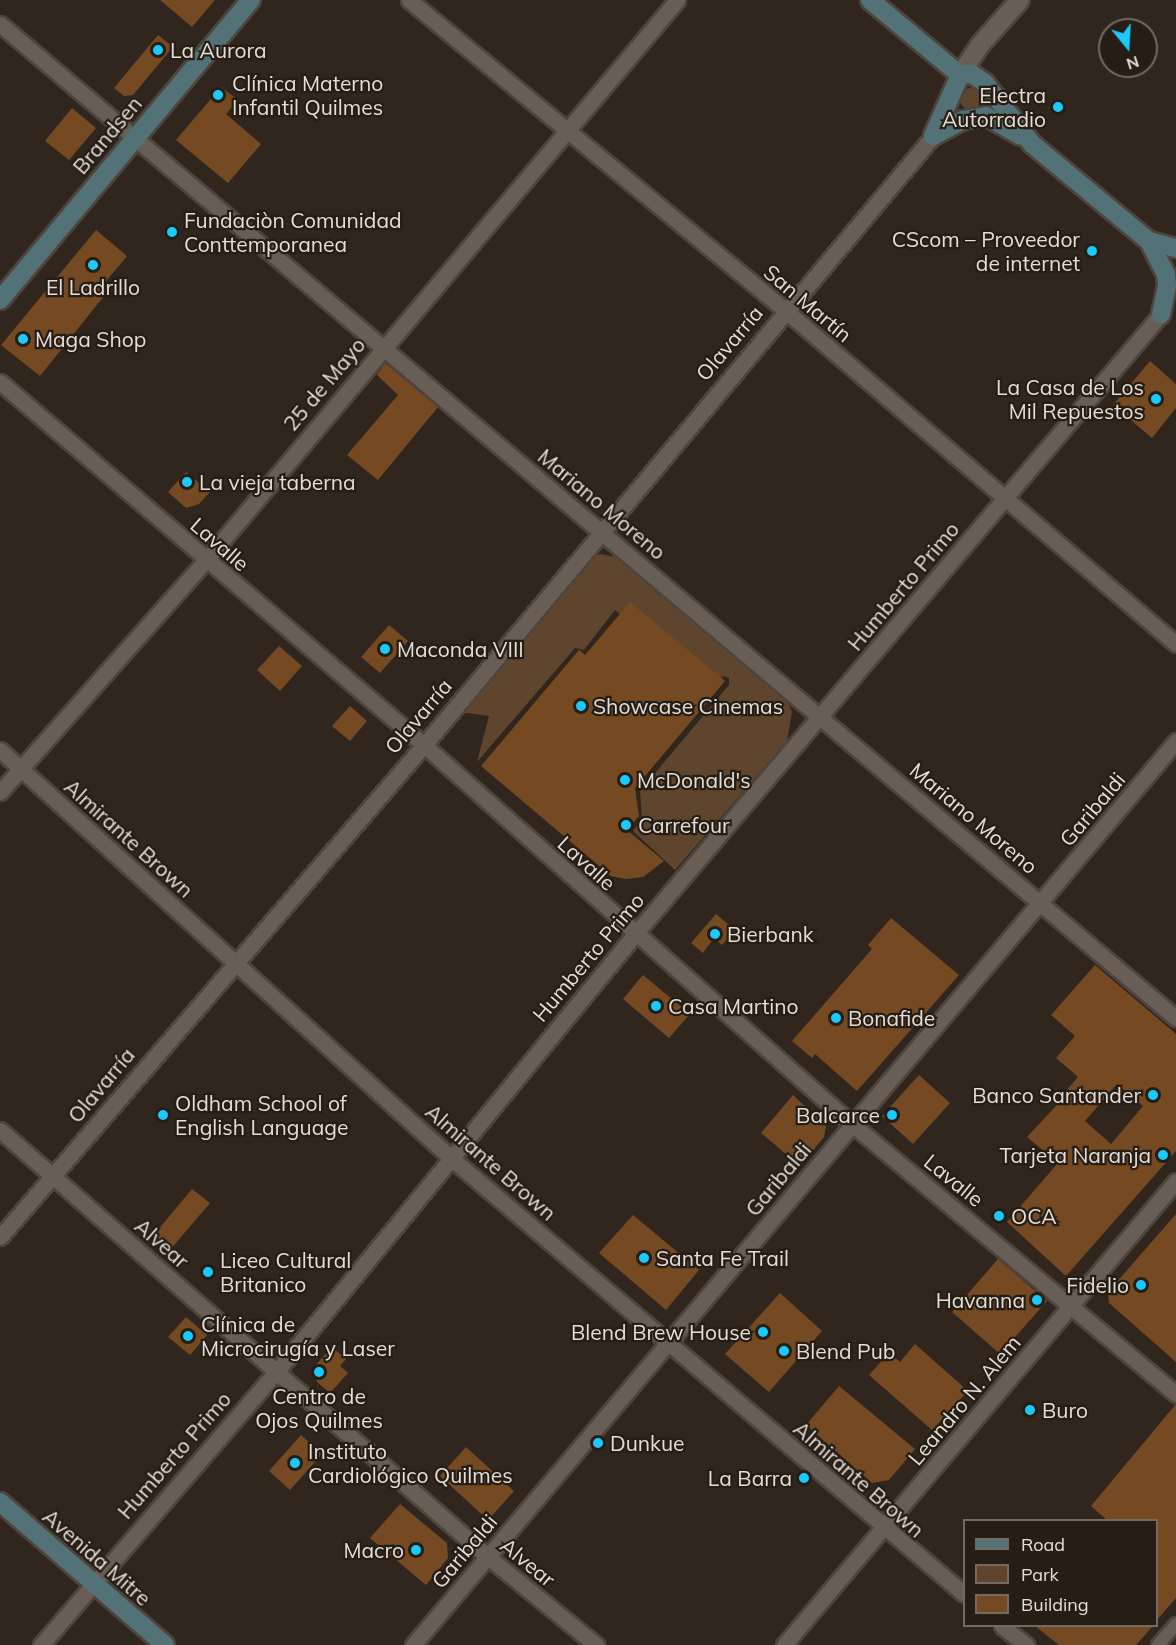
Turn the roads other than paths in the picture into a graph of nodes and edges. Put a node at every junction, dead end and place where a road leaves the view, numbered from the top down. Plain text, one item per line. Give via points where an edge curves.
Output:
1 (251, 0) edge
2 (409, 0) edge
3 (677, 0) edge
4 (870, 0) edge
5 (1020, 0) edge
6 (0, 24) edge
7 (960, 75) junction
8 (566, 132) junction
9 (933, 136) junction
10 (134, 138) junction
11 (1032, 144) junction
12 (1149, 242) junction
13 (1176, 247) edge
14 (0, 300) edge
15 (1168, 309) edge
16 (786, 311) junction
17 (382, 347) junction
18 (0, 382) edge
19 (1006, 500) junction
20 (600, 530) junction
21 (206, 560) junction
22 (1176, 644) edge
23 (822, 716) junction
24 (1176, 741) edge
25 (424, 745) junction
26 (0, 750) edge
27 (21, 767) junction
28 (0, 792) edge
29 (1041, 903) junction
30 (635, 934) junction
31 (234, 963) junction
32 (1176, 1018) edge
33 (852, 1124) junction
34 (0, 1130) edge
35 (451, 1158) junction
36 (53, 1176) junction
37 (1176, 1181) edge
38 (0, 1237) edge
39 (1071, 1304) junction
40 (669, 1342) junction
41 (277, 1371) junction
42 (1176, 1394) edge
43 (0, 1502) edge
44 (885, 1529) junction
45 (487, 1556) junction
46 (94, 1583) junction
47 (963, 1593) edge
48 (1176, 1624) edge
49 (1003, 1627) edge
50 (41, 1645) edge
51 (165, 1645) edge
52 (413, 1645) edge
53 (596, 1645) edge
54 (784, 1645) edge
55 (1026, 1645) edge
56 (1158, 1645) edge

1 - 10 main road, Brandsen
2 - 8 street, San Martín
3 - 8 street, 25 de Mayo
4 - 7 main road
5 - 7 street, Olavarría via 980,45
6 - 10 street, Mariano Moreno
7 - 9 main road, Olavarría
7 - 11 main road via 972,74 986,83
8 - 16 street, San Martín
8 - 17 street, 25 de Mayo
9 - 11 main road, Olavarría via 963,120 986,116
9 - 16 street, Olavarría
10 - 14 main road, Brandsen
10 - 17 street, Mariano Moreno
11 - 12 main road
12 - 13 main road
12 - 15 main road via 1166,274
15 - 19 street, Humberto Primo
16 - 19 street, San Martín
16 - 20 street, Olavarría
17 - 20 street, Mariano Moreno
17 - 21 street, 25 de Mayo
18 - 21 street, Lavalle
19 - 22 street, San Martín
19 - 23 street, Humberto Primo
20 - 23 street, Mariano Moreno
20 - 25 street, Olavarría
21 - 25 street, Lavalle
21 - 27 street, 25 de Mayo
23 - 29 street, Mariano Moreno
23 - 30 street, Humberto Primo
24 - 29 street, Garibaldi
25 - 30 street, Lavalle
25 - 31 street, Olavarría
26 - 27 street, Almirante Brown
27 - 28 street, 25 de Mayo
27 - 31 street, Almirante Brown
29 - 32 street, Mariano Moreno
29 - 33 street, Garibaldi
30 - 33 street, Lavalle
30 - 35 street, Humberto Primo
31 - 35 street, Almirante Brown
31 - 36 street, Olavarría
33 - 39 street, Lavalle
33 - 40 street, Garibaldi
34 - 36 street, Alvear
35 - 40 street, Almirante Brown
35 - 41 street, Humberto Primo
36 - 38 street, Olavarría
36 - 41 street, Alvear
37 - 39 street, Leandro N. Alem
39 - 42 street, Lavalle
39 - 44 street, Leandro N. Alem
40 - 44 street, Almirante Brown
40 - 45 street, Garibaldi
41 - 45 street, Alvear
41 - 46 street, Humberto Primo
43 - 46 main road, Avenida Mitre
44 - 47 street, Almirante Brown
44 - 54 street, Leandro N. Alem
45 - 52 street, Garibaldi
45 - 53 street, Alvear
46 - 50 street, Humberto Primo
46 - 51 main road, Avenida Mitre
48 - 56 street
49 - 55 street

